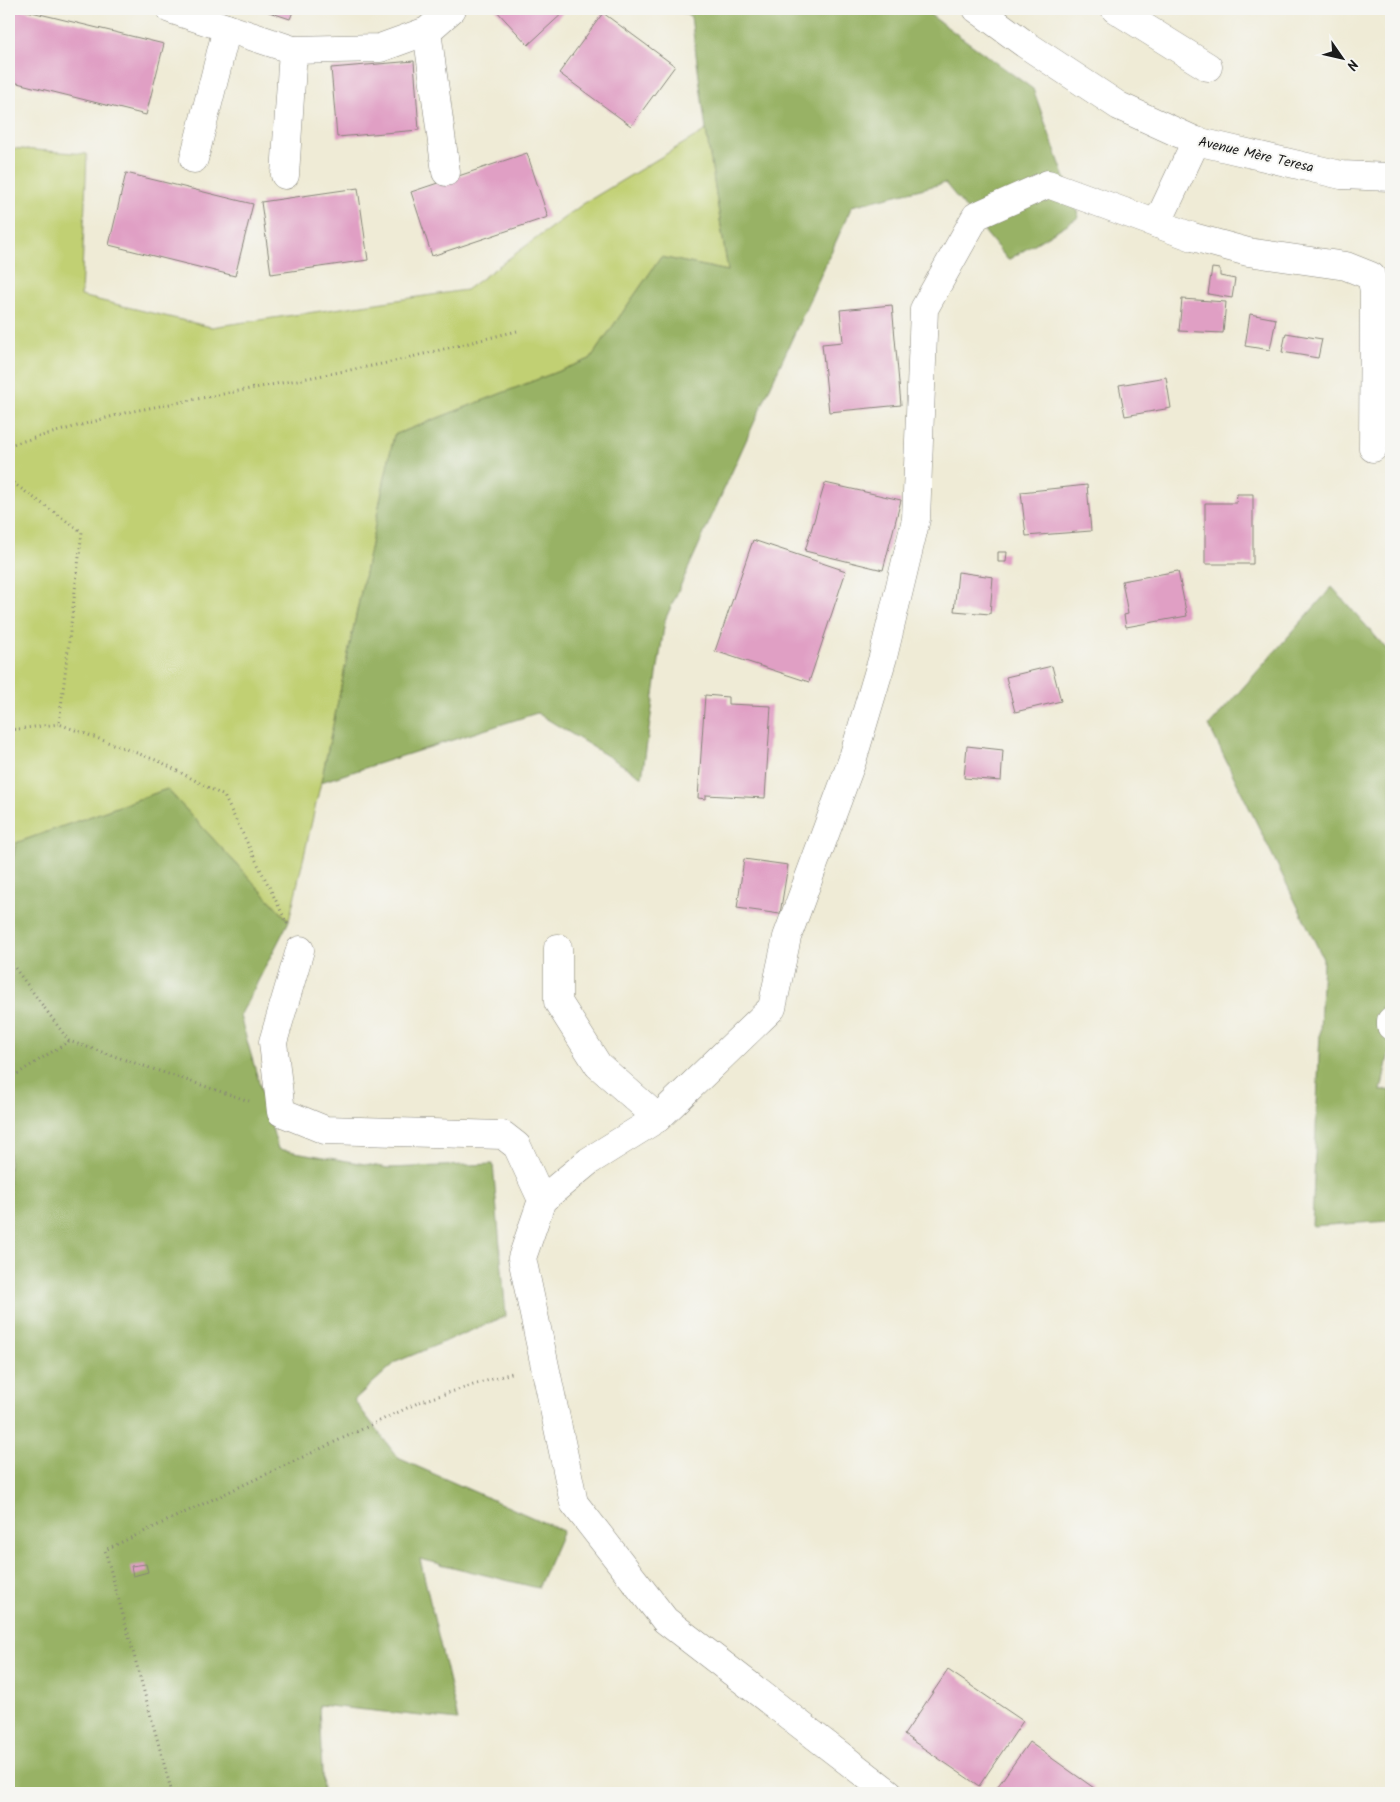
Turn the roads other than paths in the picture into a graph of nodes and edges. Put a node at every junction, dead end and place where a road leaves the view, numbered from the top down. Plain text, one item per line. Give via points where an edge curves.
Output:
1 (170, 9) edge
2 (452, 9) edge
3 (977, 9) edge
4 (1115, 9) edge
5 (227, 28) junction
6 (427, 31) junction
7 (293, 50) junction
8 (1208, 67) dead end
9 (1196, 141) junction
10 (194, 159) dead end
11 (446, 172) dead end
12 (285, 175) dead end
13 (1391, 178) edge
14 (1157, 224) junction
15 (1373, 448) dead end
16 (558, 948) dead end
17 (300, 950) road end
18 (1391, 1021) edge
19 (1391, 1026) edge
20 (658, 1118) junction
21 (542, 1200) junction
22 (889, 1793) edge

1 - 5 street
2 - 6 street
3 - 9 street, Avenue Mère Teresa via 1119,106
4 - 8 street
5 - 7 street
5 - 10 street
6 - 7 street via 380,48
6 - 11 street
7 - 12 street
9 - 13 street, Avenue Mère Teresa via 1342,175
9 - 14 street
14 - 15 street via 1248,252 1346,266 1371,276 1374,291
14 - 20 street via 1048,184 976,216 924,309 916,519 883,657 852,761 787,937 772,1008
16 - 20 street via 558,1002 598,1065
17 - 21 street via 273,1042 281,1112 325,1130 503,1135 517,1146
18 - 19 street
20 - 21 street via 589,1161
21 - 22 street via 522,1258 574,1503 665,1620

